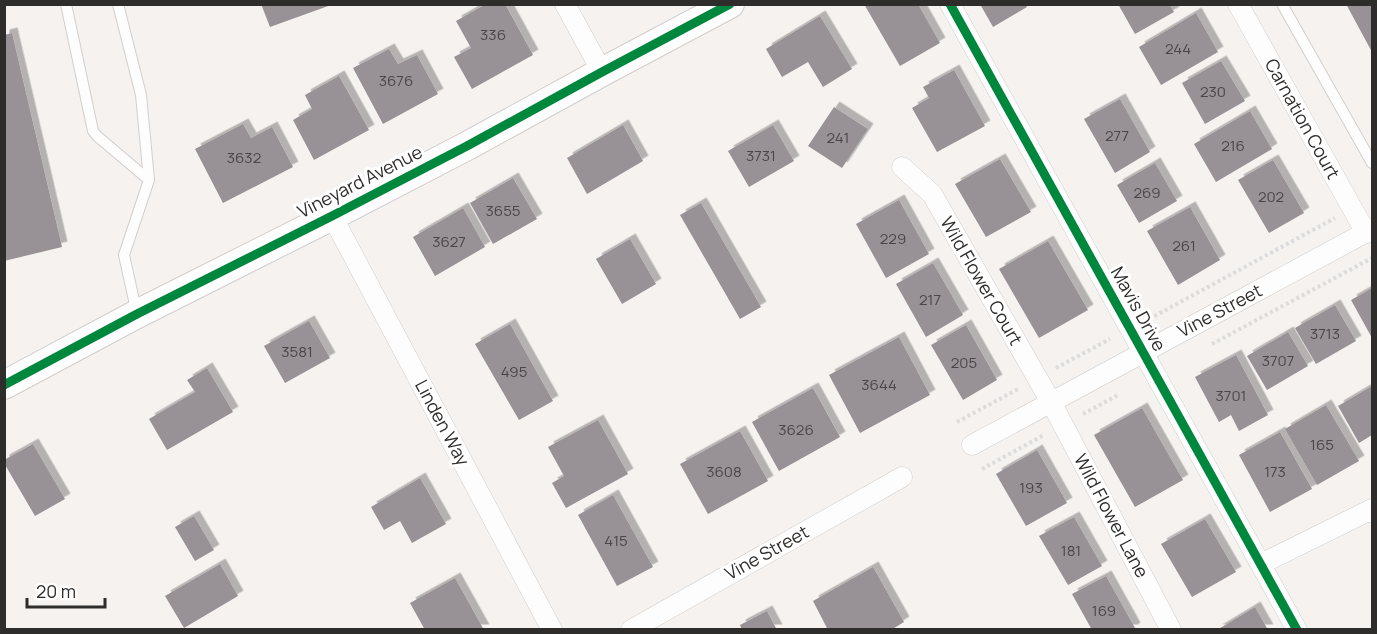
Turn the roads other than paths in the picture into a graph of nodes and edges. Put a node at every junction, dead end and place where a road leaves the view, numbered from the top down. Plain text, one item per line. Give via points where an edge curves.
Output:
1 (66, 4) edge
2 (118, 4) edge
3 (565, 4) edge
4 (729, 4) edge
5 (950, 4) edge
6 (1238, 4) edge
7 (1282, 4) edge
8 (602, 72) junction
9 (1372, 163) edge
10 (902, 167) dead end
11 (149, 180) junction
12 (332, 216) junction
13 (1369, 231) edge
14 (137, 314) junction
15 (1144, 352) junction
16 (4, 385) edge
17 (1051, 402) junction
18 (972, 445) dead end
19 (902, 477) dead end
20 (1372, 513) edge
21 (1261, 564) junction
22 (552, 630) edge
23 (631, 630) edge
24 (1172, 630) edge
25 (1297, 630) edge

1 - 11 lane via 93,131
2 - 11 lane via 141,95
3 - 8 street
4 - 8 street, Vineyard Avenue
5 - 15 street, Mavis Drive
6 - 13 street, Carnation Court
7 - 9 lane
8 - 12 street, Vineyard Avenue
10 - 17 street, Wild Flower Court via 932,194
11 - 14 lane via 124,255
12 - 14 street, Vineyard Avenue
12 - 22 street, Linden Way
13 - 15 street, Vine Street
14 - 16 street, Vineyard Avenue
15 - 17 street, Vine Street
15 - 21 street, Mavis Drive
17 - 18 street, Vine Street
17 - 24 street, Wild Flower Lane
19 - 23 street, Vine Street
20 - 21 street via 1372,509
21 - 25 street, Mavis Drive

